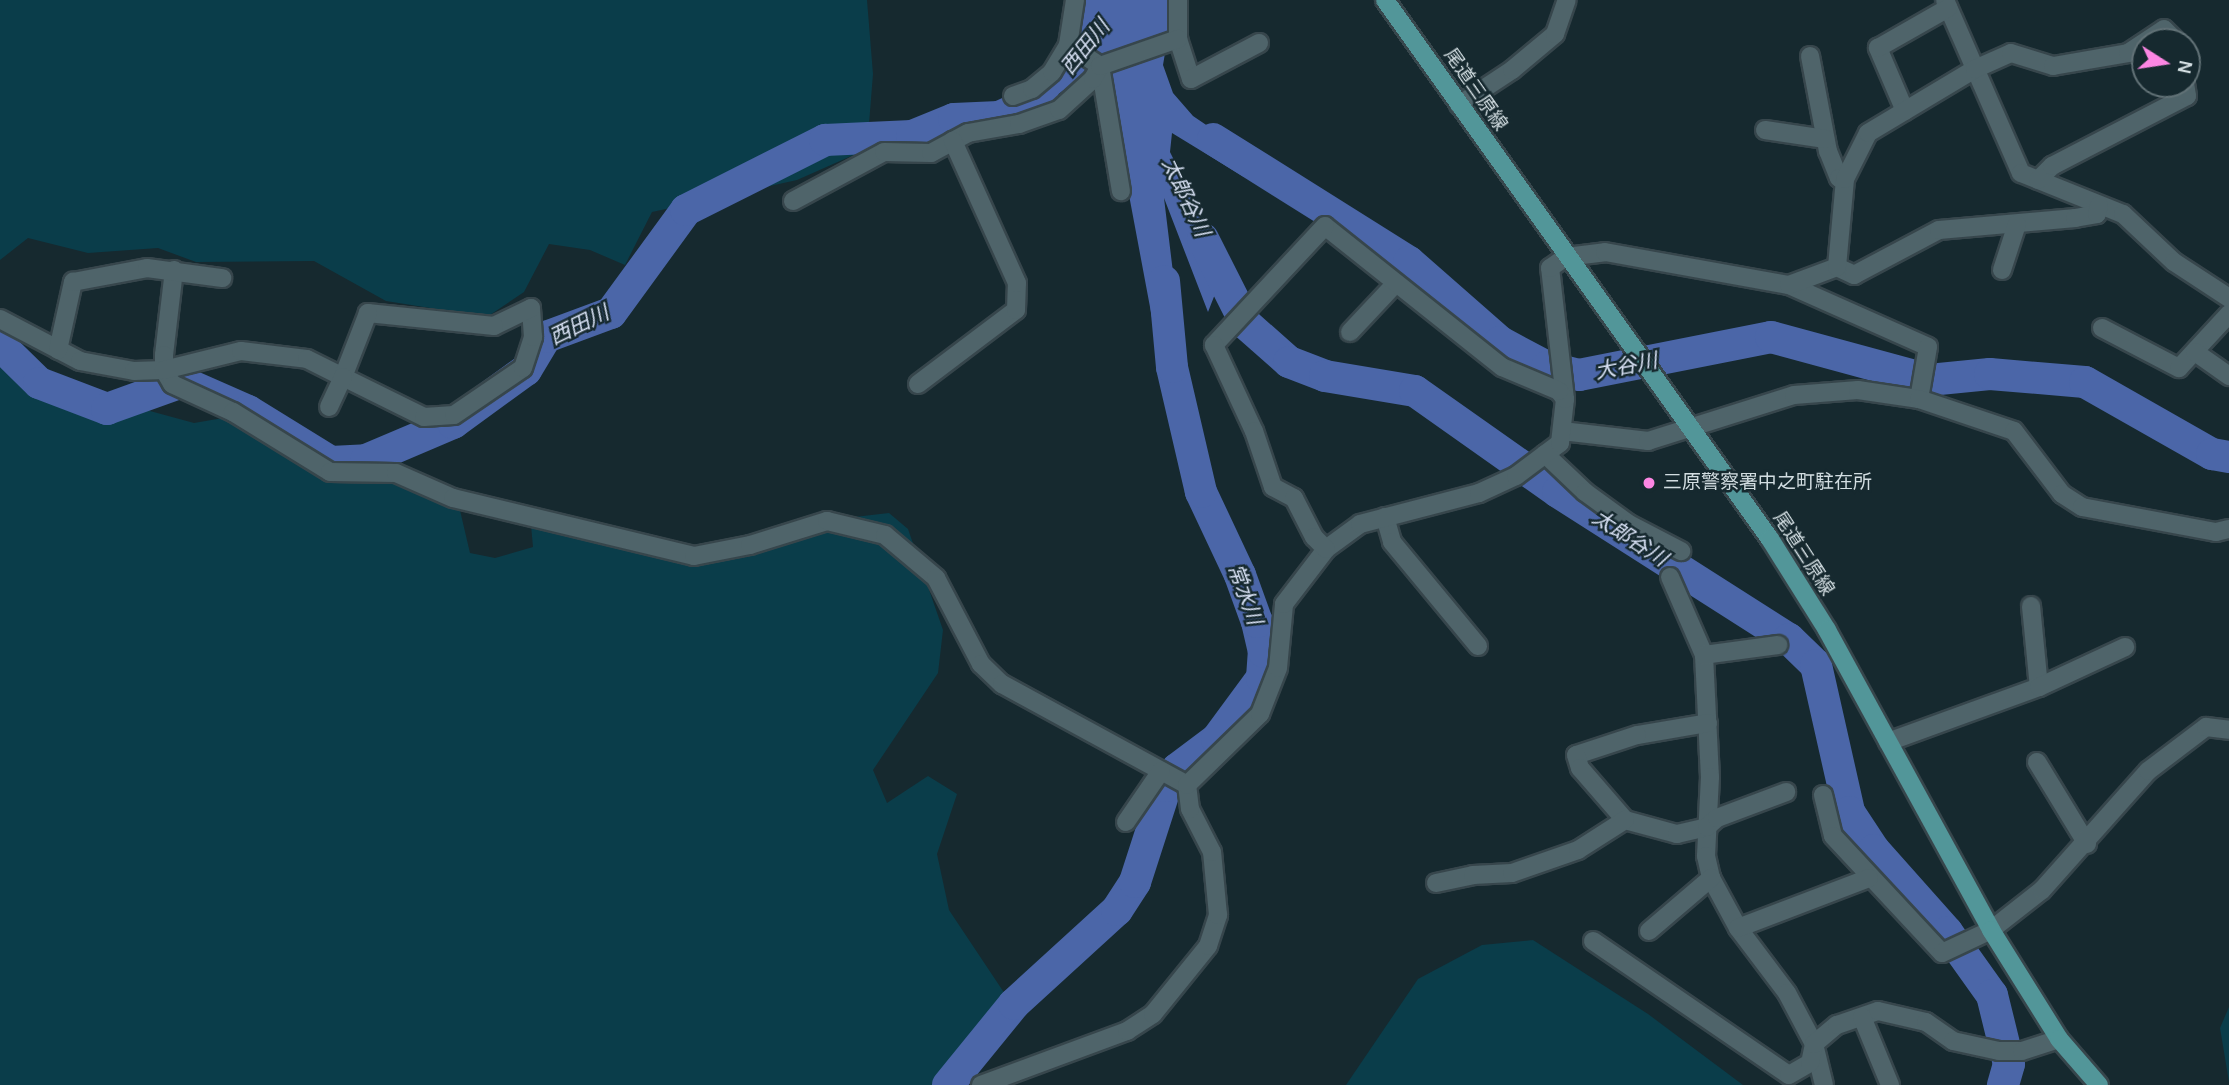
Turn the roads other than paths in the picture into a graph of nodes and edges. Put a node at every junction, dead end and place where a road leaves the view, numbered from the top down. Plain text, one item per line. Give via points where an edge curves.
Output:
1 (1075, 0) edge
2 (1178, 0) edge
3 (1385, 0) edge
4 (1567, 0) edge
5 (1946, 4) edge
6 (1178, 39) junction
7 (1259, 43) dead end
8 (1068, 45) junction
9 (2131, 51) edge
10 (1810, 56) dead end
11 (1100, 66) junction
12 (1975, 69) junction
13 (1013, 96) dead end
14 (2183, 98) edge
15 (1459, 105) junction
16 (1905, 110) junction
17 (1765, 130) dead end
18 (1825, 139) junction
19 (953, 141) junction
20 (1845, 179) junction
21 (2038, 180) junction
22 (1121, 191) dead end
23 (793, 201) dead end
24 (2099, 205) junction
25 (2017, 224) junction
26 (1566, 257) junction
27 (1837, 267) junction
28 (174, 270) junction
29 (2002, 270) dead end
30 (222, 278) dead end
31 (1396, 283) junction
32 (1789, 285) junction
33 (2229, 298) edge
34 (2229, 314) edge
35 (0, 320) edge
36 (2102, 328) dead end
37 (1350, 332) dead end
38 (58, 350) junction
39 (2195, 352) junction
40 (164, 370) junction
41 (2229, 376) edge
42 (343, 377) junction
43 (918, 384) dead end
44 (1565, 399) junction
45 (1919, 400) junction
46 (329, 407) dead end
47 (1692, 430) junction
48 (1562, 431) junction
49 (1541, 458) junction
50 (1385, 517) junction
51 (2229, 529) edge
52 (1326, 549) junction
53 (1681, 551) dead end
54 (1670, 577) dead end
55 (2031, 606) dead end
56 (1778, 645) dead end
57 (1478, 646) dead end
58 (2125, 647) dead end
59 (1704, 655) junction
60 (2039, 687) junction
61 (1708, 723) junction
62 (2229, 730) edge
63 (1888, 742) junction
64 (2037, 762) dead end
65 (1161, 771) junction
66 (1187, 785) junction
67 (1786, 792) dead end
68 (1823, 795) dead end
69 (1625, 820) junction
70 (1126, 822) dead end
71 (1707, 827) junction
72 (2087, 844) junction
73 (1711, 878) junction
74 (1869, 878) junction
75 (1436, 883) dead end
76 (1738, 928) junction
77 (1991, 930) junction
78 (1649, 931) dead end
79 (1593, 941) dead end
80 (1862, 1017) junction
81 (2059, 1039) junction
82 (1814, 1044) junction
83 (981, 1085) edge
84 (1825, 1085) edge
85 (1890, 1085) edge
86 (2099, 1085) edge

1 - 8 street
2 - 6 street
3 - 15 main road, 尾道三原線
4 - 15 street via 1555,34
5 - 12 street
5 - 16 street via 1878,48
6 - 7 street via 1191,79
6 - 11 street
8 - 11 street
8 - 13 street via 1052,72 1032,89
9 - 12 street via 2053,66 2011,53
10 - 18 street
11 - 19 street via 1093,79 1059,110
11 - 22 street
12 - 16 street
12 - 21 street via 2021,173
14 - 21 street via 2052,166
15 - 26 main road, 尾道三原線
16 - 20 street via 1868,132
17 - 18 street
18 - 20 street via 1839,178
19 - 23 street via 931,153 884,152
19 - 43 street via 1017,283 1016,310
20 - 27 street
21 - 24 street
24 - 25 street via 2096,214
24 - 33 street via 2123,214 2174,262
25 - 27 street via 1939,230 1854,275
25 - 29 street
26 - 32 street via 1605,252
26 - 44 street via 1550,268
26 - 47 main road, 尾道三原線
27 - 32 street
28 - 30 street
28 - 38 street via 146,268 73,282
28 - 40 street
31 - 37 street
31 - 44 street via 1502,367 1559,391
31 - 52 street via 1325,226 1214,345 1254,431 1273,487 1294,498 1314,537
32 - 45 street via 1927,347
34 - 39 street
35 - 38 street
36 - 39 street via 2179,368
38 - 40 street via 93,364 134,371
39 - 41 street
40 - 42 street via 241,351 307,359
40 - 65 street via 172,383 233,412 330,472 396,473 453,498 694,556 750,545 827,521 885,535 936,578 981,664 1002,684
42 - 42 street via 368,313 494,326 531,308 533,337 523,368 454,415 424,417
42 - 46 street
44 - 48 street
45 - 47 street via 1832,389 1794,396
45 - 51 street via 2014,431 2062,494 2082,507 2216,532
47 - 48 street via 1648,441
47 - 63 main road, 尾道三原線 via 1777,550
48 - 49 street via 1560,443
49 - 50 street via 1479,493
49 - 53 street via 1629,524
50 - 52 street via 1360,524
50 - 57 street via 1392,542
52 - 66 street via 1284,604 1278,668 1261,714
54 - 59 street
55 - 60 street
56 - 59 street
58 - 60 street
59 - 61 street
60 - 63 street
61 - 69 street via 1637,735 1576,755 1580,768
61 - 71 street
62 - 72 street via 2206,727 2148,771
63 - 77 main road, 尾道三原線
64 - 72 street
65 - 66 street
65 - 70 street
66 - 83 street via 1190,809 1212,852 1218,915 1208,946 1153,1014 1127,1031
67 - 71 street via 1717,818
68 - 74 street via 1833,836
69 - 71 street via 1677,834
69 - 75 street via 1578,850 1512,873
71 - 73 street
72 - 77 street via 2042,890
73 - 76 street
73 - 78 street
74 - 76 street
74 - 77 street via 1884,886 1942,953
76 - 82 street via 1787,993
77 - 81 main road, 尾道三原線
79 - 82 street via 1790,1075 1810,1063
80 - 81 street via 1878,1011 1926,1022 1953,1041 1999,1051 2022,1051
80 - 82 street via 1837,1026
80 - 85 street
81 - 86 main road, 尾道三原線
82 - 84 street

